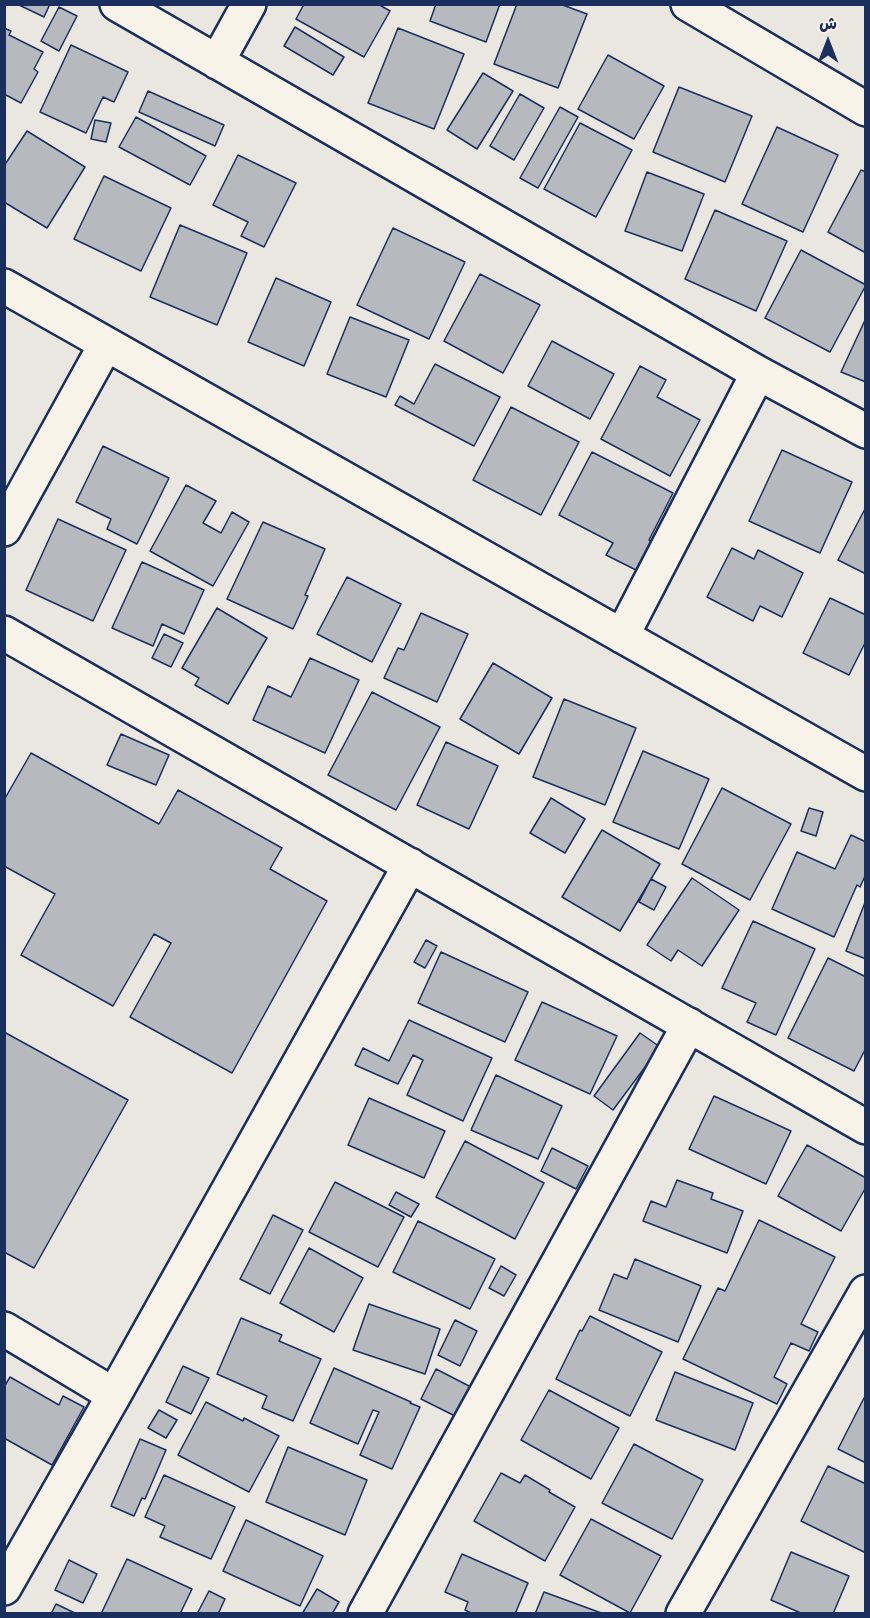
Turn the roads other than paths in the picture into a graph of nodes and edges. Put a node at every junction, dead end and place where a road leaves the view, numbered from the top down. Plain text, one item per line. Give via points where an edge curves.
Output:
1 (117, 4) edge
2 (249, 4) edge
3 (688, 4) edge
4 (217, 62) junction
5 (866, 109) edge
6 (4, 286) edge
7 (106, 344) junction
8 (758, 373) junction
9 (866, 431) edge
10 (4, 529) edge
11 (4, 633) edge
12 (622, 636) junction
13 (866, 774) edge
14 (410, 865) junction
15 (689, 1025) junction
16 (866, 1127) edge
17 (866, 1292) edge
18 (4, 1329) edge
19 (114, 1395) junction
20 (4, 1588) edge
21 (365, 1614) edge
22 (683, 1614) edge

1 - 4 street
2 - 4 street
3 - 5 street
4 - 8 street
6 - 7 street
7 - 10 street
7 - 12 street
8 - 9 street
8 - 12 street
11 - 14 street
12 - 13 street
14 - 15 street
14 - 19 street
15 - 16 street
15 - 21 street
17 - 22 street
18 - 19 street
19 - 20 street

